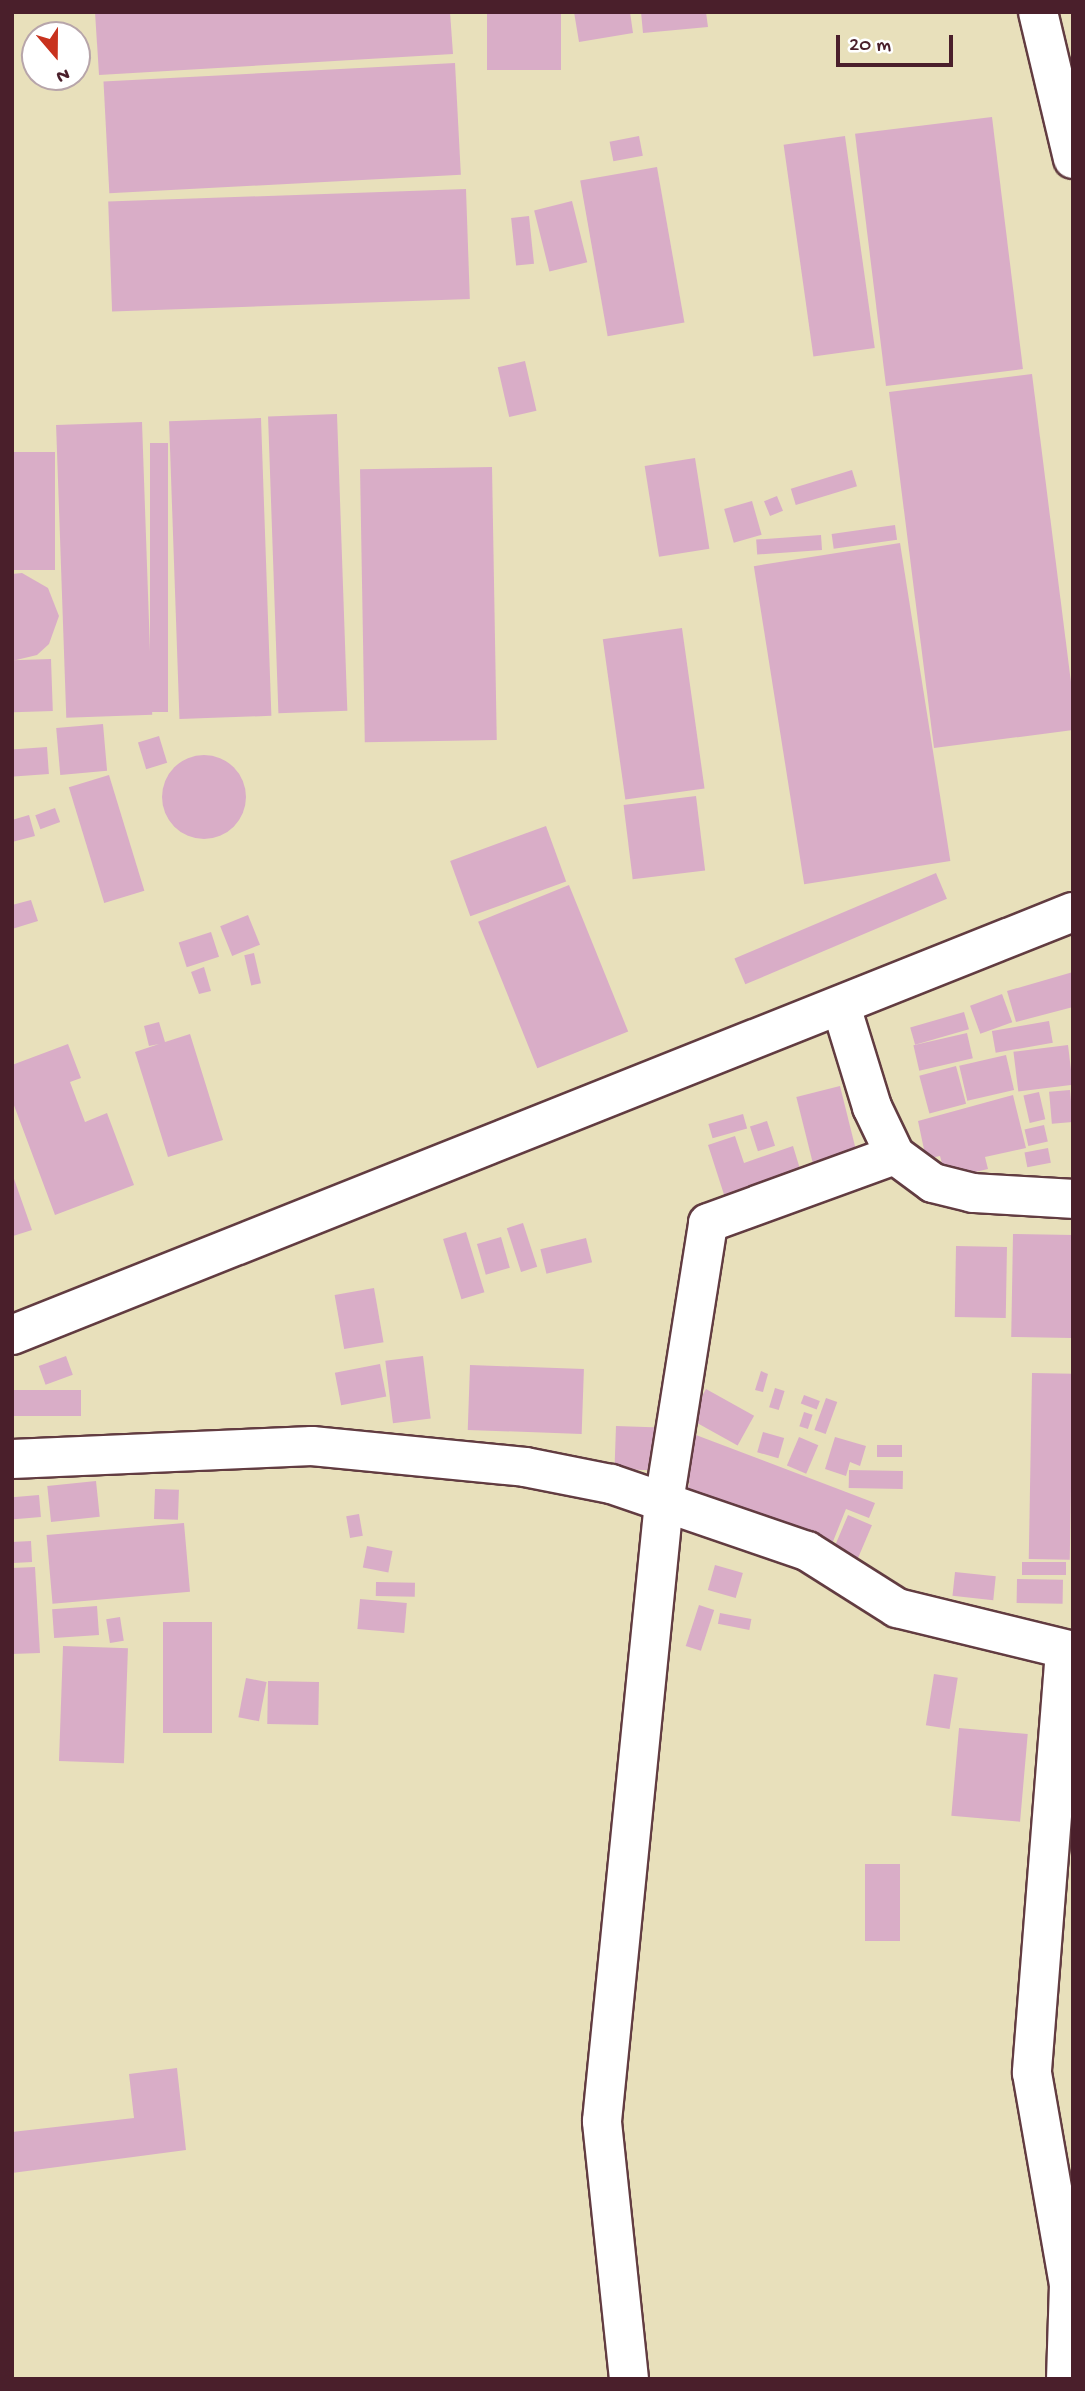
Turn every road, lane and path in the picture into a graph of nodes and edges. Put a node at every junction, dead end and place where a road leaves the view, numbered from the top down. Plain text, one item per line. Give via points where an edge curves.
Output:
1 (1038, 12) edge
2 (1073, 159) edge
3 (1073, 912) edge
4 (841, 1006) junction
5 (895, 1155) junction
6 (1073, 1199) edge
7 (12, 1335) edge
8 (12, 1459) edge
9 (664, 1502) junction
10 (1069, 1651) edge
11 (629, 2379) edge
12 (1066, 2379) edge

1 - 2 street
3 - 4 street
4 - 5 street via 873,1107
4 - 7 street
5 - 6 street via 933,1183 973,1193
5 - 9 street via 708,1223
8 - 9 street via 312,1446 524,1467 611,1484
9 - 10 street via 807,1550 897,1608
9 - 11 street via 601,2121
10 - 12 street via 1032,2073 1069,2284

